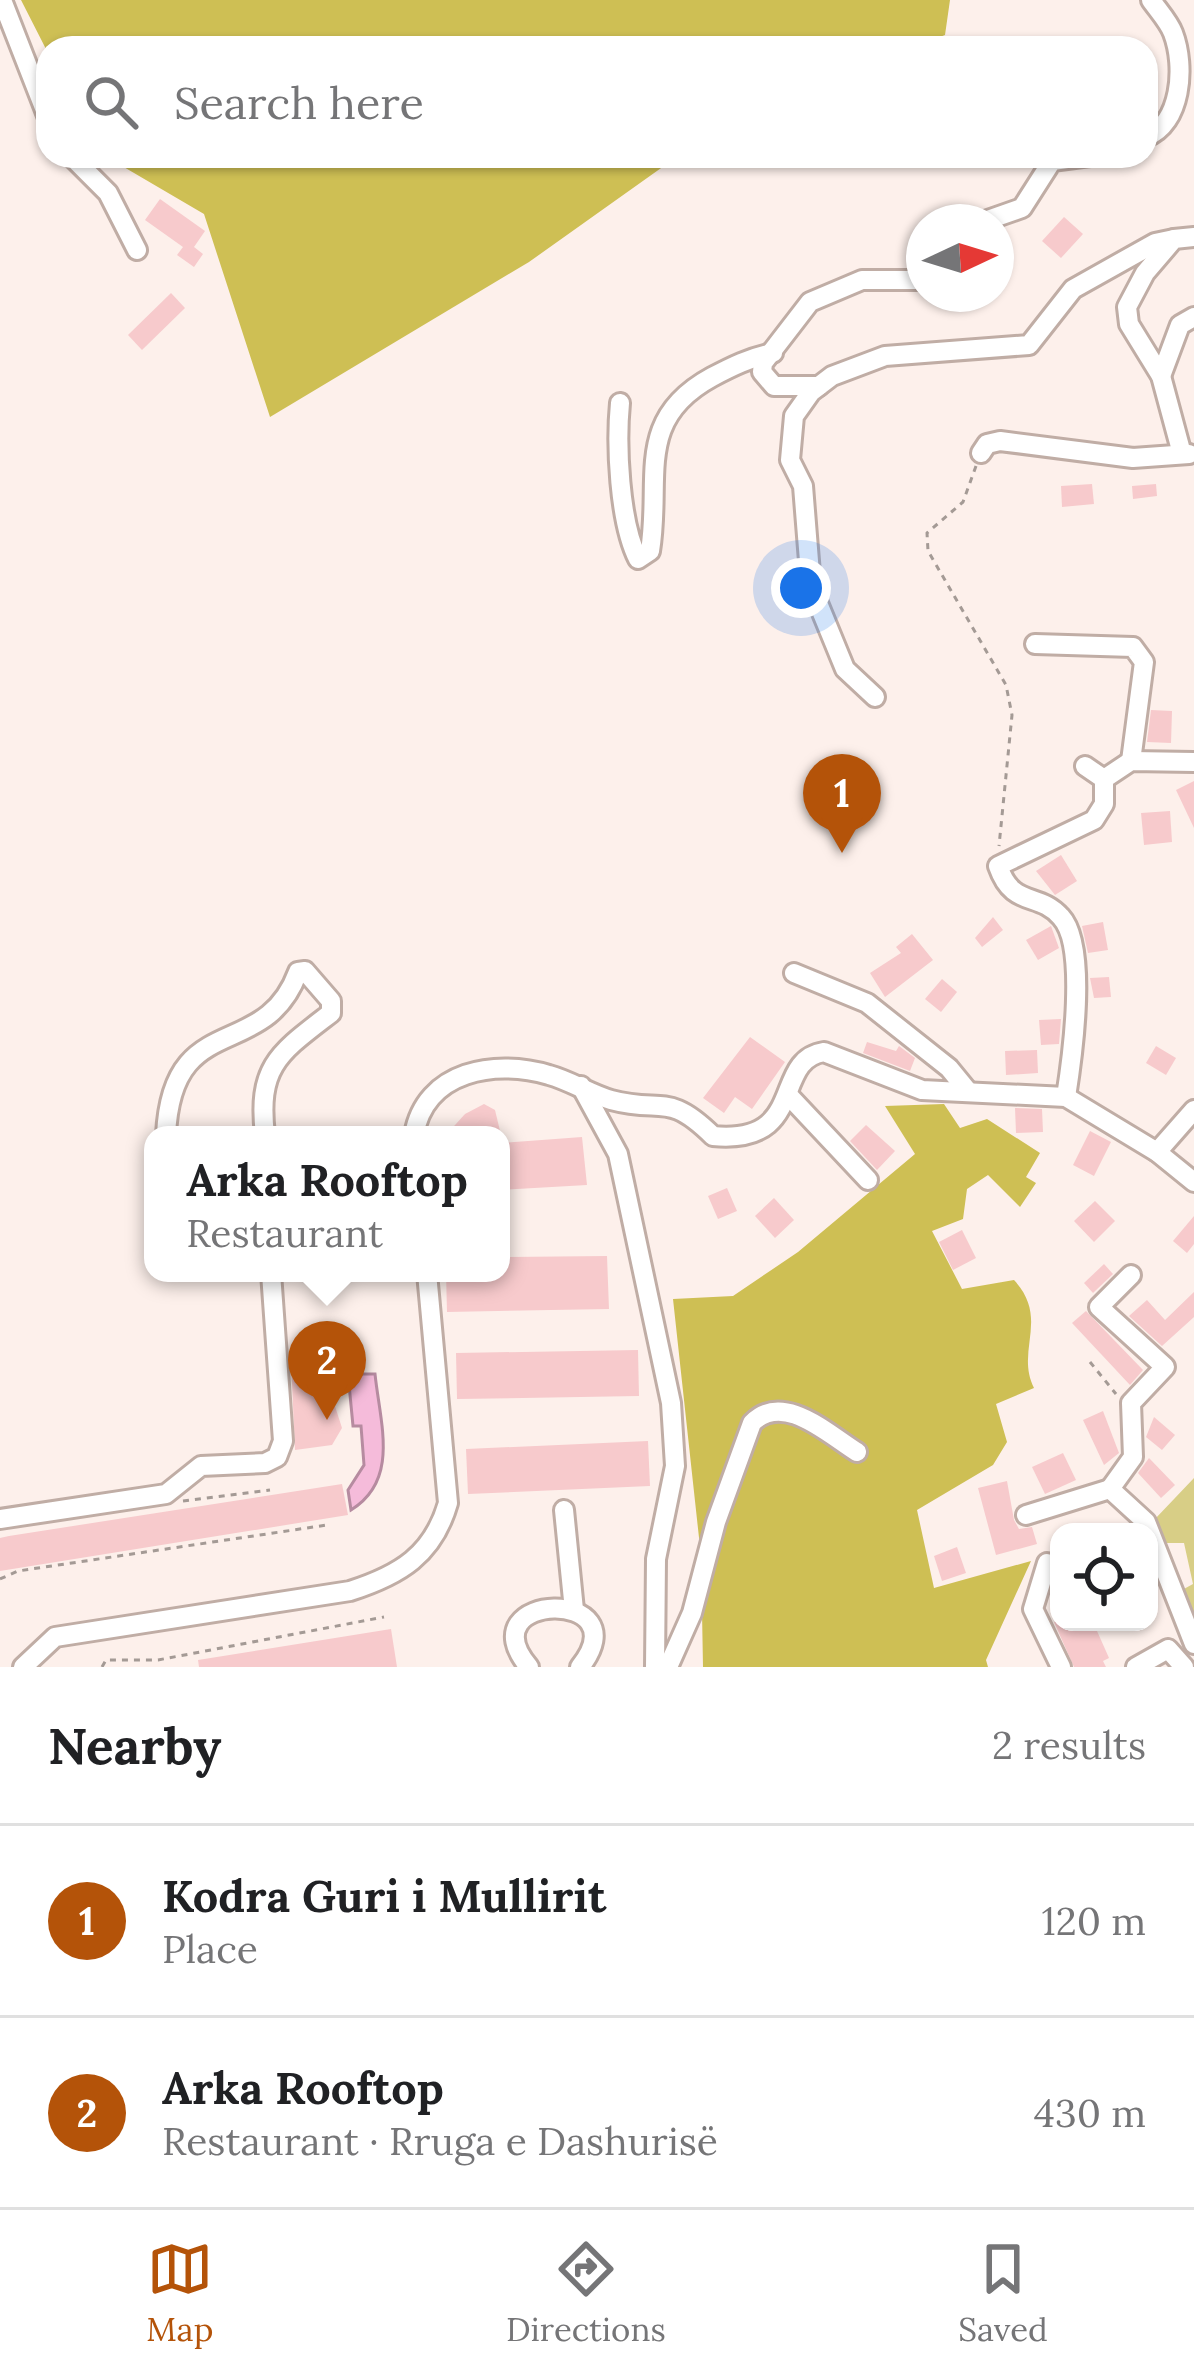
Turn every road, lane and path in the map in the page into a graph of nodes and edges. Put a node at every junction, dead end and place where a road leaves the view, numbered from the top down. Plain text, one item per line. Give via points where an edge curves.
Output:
1 (2, 0) edge
2 (1151, 0) edge
3 (36, 87) edge
4 (1158, 129) edge
5 (83, 168) edge
6 (1048, 168) edge
7 (1014, 211) edge
8 (1184, 238) edge
9 (137, 250) dead end
10 (906, 280) edge
11 (1194, 317) edge
12 (772, 352) junction
13 (1161, 376) junction
14 (819, 386) junction
15 (620, 403) dead end
16 (981, 453) joint
17 (1188, 454) edge
18 (1035, 644) dead end
19 (875, 697) dead end
20 (1131, 761) junction
21 (1194, 762) edge
22 (1085, 766) dead end
23 (1104, 779) junction
24 (998, 866) junction
25 (794, 973) dead end
26 (581, 1086) junction
27 (967, 1090) junction
28 (790, 1097) junction
29 (1066, 1097) junction
30 (1194, 1110) edge
31 (167, 1126) edge
32 (265, 1126) edge
33 (418, 1126) edge
34 (1156, 1152) junction
35 (868, 1180) dead end
36 (1194, 1182) edge
37 (1131, 1275) dead end
38 (272, 1282) edge
39 (429, 1282) edge
40 (1090, 1362) dead end
41 (1129, 1409) junction
42 (857, 1452) dead end
43 (1110, 1489) junction
44 (270, 1490) dead end
45 (166, 1494) junction
46 (564, 1510) dead end
47 (1026, 1515) dead end
48 (0, 1519) edge
49 (327, 1525) dead end
50 (1047, 1563) dead end
51 (0, 1579) edge
52 (574, 1610) junction
53 (384, 1617) dead end
54 (1194, 1644) edge
55 (519, 1649) junction
56 (23, 1667) edge
57 (102, 1667) edge
58 (507, 1667) edge
59 (529, 1667) edge
60 (580, 1667) edge
61 (655, 1667) edge
62 (668, 1667) edge
63 (1061, 1667) edge
64 (1136, 1667) edge
65 (1184, 1667) edge

1 - 3 street
2 - 4 street via 1174,35 1177,82 1174,118
5 - 9 street via 108,193
6 - 7 street
8 - 13 street via 1144,274 1127,307
8 - 14 street via 1155,242 1072,290 1029,345 885,356
10 - 12 street via 862,280 810,302
11 - 13 street via 1180,325
12 - 14 street via 762,372 774,386
12 - 15 street via 705,381 669,412 653,469 650,551 638,559 622,487
13 - 17 street
14 - 19 street via 794,416 789,452 802,486 807,567 845,669
16 - 17 street via 1000,440 1133,458
16 - 24 path via 963,502 926,533 934,563 1006,686 1012,715
18 - 20 street via 1140,653
20 - 21 street
20 - 23 street
22 - 23 street
23 - 24 street via 1094,820
24 - 29 street via 1016,896 1062,918 1070,934 1076,1037
25 - 27 street via 867,1003
26 - 28 street via 610,1100 685,1109 727,1137 759,1132
26 - 33 street via 496,1066 451,1078
26 - 61 street via 618,1154 671,1403 675,1466 656,1558
27 - 28 street via 922,1090 824,1052 798,1064
27 - 29 street
28 - 35 street
29 - 34 street
30 - 34 street
31 - 32 street via 174,1079 194,1055 277,1009 305,971 331,1001 331,1013 272,1063
34 - 36 street
37 - 41 street via 1099,1307 1165,1367
38 - 45 street via 284,1441 277,1457 201,1466
39 - 56 street via 448,1503 438,1537 416,1559 350,1591 55,1637
40 - 41 path
41 - 43 street via 1133,1456
42 - 62 street via 778,1409 752,1423
43 - 47 street
43 - 54 street via 1146,1522
44 - 45 path via 175,1502
45 - 48 street
46 - 52 street
49 - 51 path
50 - 63 street via 1034,1609
52 - 55 street via 539,1607 522,1625
52 - 60 street via 591,1640
53 - 57 path via 158,1660 106,1660
55 - 58 street
55 - 59 street
64 - 65 street via 1168,1649

